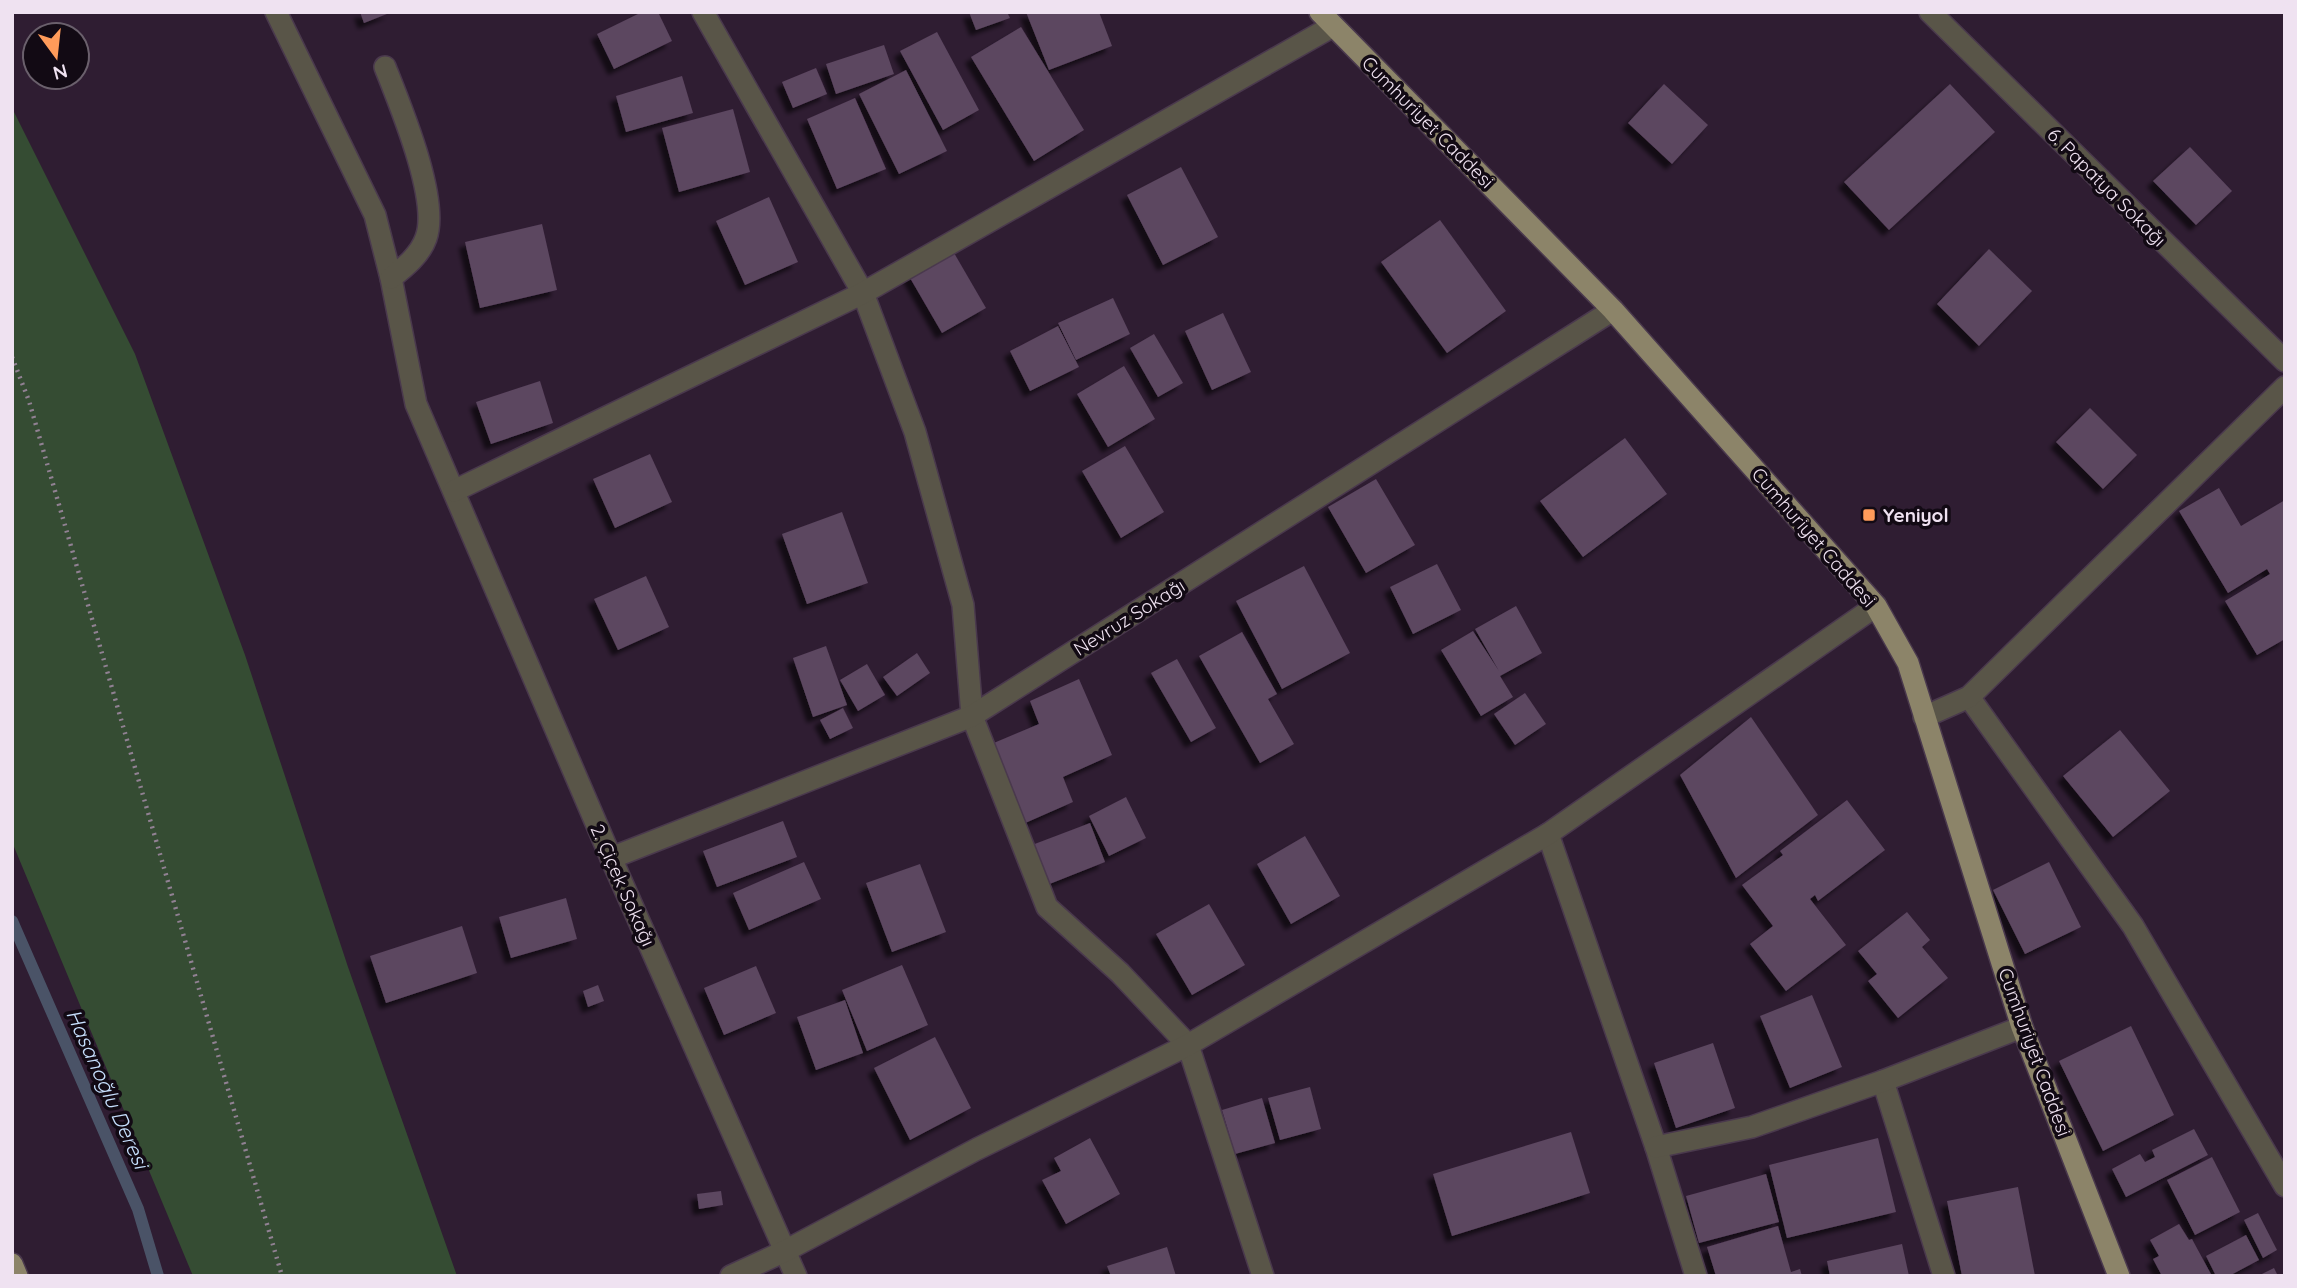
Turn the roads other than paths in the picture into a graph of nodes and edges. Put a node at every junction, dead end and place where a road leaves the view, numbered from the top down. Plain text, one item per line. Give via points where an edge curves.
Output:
1 (276, 12) edge
2 (703, 12) edge
3 (1930, 12) edge
4 (1326, 19) edge
5 (385, 67) dead end
6 (391, 278) junction
7 (863, 293) junction
8 (1614, 310) junction
9 (2285, 362) edge
10 (2285, 387) edge
11 (454, 491) junction
12 (1876, 606) junction
13 (1969, 696) junction
14 (972, 716) junction
15 (1924, 717) junction
16 (1548, 834) junction
17 (611, 858) junction
18 (2022, 1027) junction
19 (1188, 1045) junction
20 (1883, 1081) junction
21 (1656, 1147) junction
22 (2285, 1186) edge
23 (785, 1251) junction
24 (12, 1264) edge
25 (17, 1276) edge
26 (731, 1276) edge
27 (796, 1276) edge
28 (1263, 1276) edge
29 (1696, 1276) edge
30 (1944, 1276) edge
31 (2119, 1276) edge

1 - 6 street, 2. Çiçek Sokağı via 375,215
2 - 7 street
3 - 9 street, 6. Papatya Sokağı
4 - 7 street
4 - 8 main road, Cumhuriyet Caddesi
5 - 6 street via 408,127 426,191 429,222 426,239 410,263
6 - 11 street, 2. Çiçek Sokağı via 415,404
7 - 11 street
7 - 14 street via 915,432 963,605
8 - 12 main road, Cumhuriyet Caddesi
8 - 14 street, Nevruz Sokağı
10 - 13 street
11 - 17 street, 2. Çiçek Sokağı
12 - 15 main road, Cumhuriyet Caddesi via 1908,663
12 - 16 street
13 - 15 street
13 - 22 street via 2133,926
14 - 17 street, Nevruz Sokağı
14 - 19 street via 1047,907 1120,973
15 - 18 main road, Cumhuriyet Caddesi
16 - 19 street
16 - 21 street
17 - 23 street, 2. Çiçek Sokağı
18 - 20 street
18 - 31 main road, Cumhuriyet Caddesi
19 - 23 street
19 - 28 street
20 - 21 street via 1752,1127
20 - 30 street
21 - 29 street
23 - 26 street
23 - 27 street, 2. Çiçek Sokağı
24 - 25 main road

